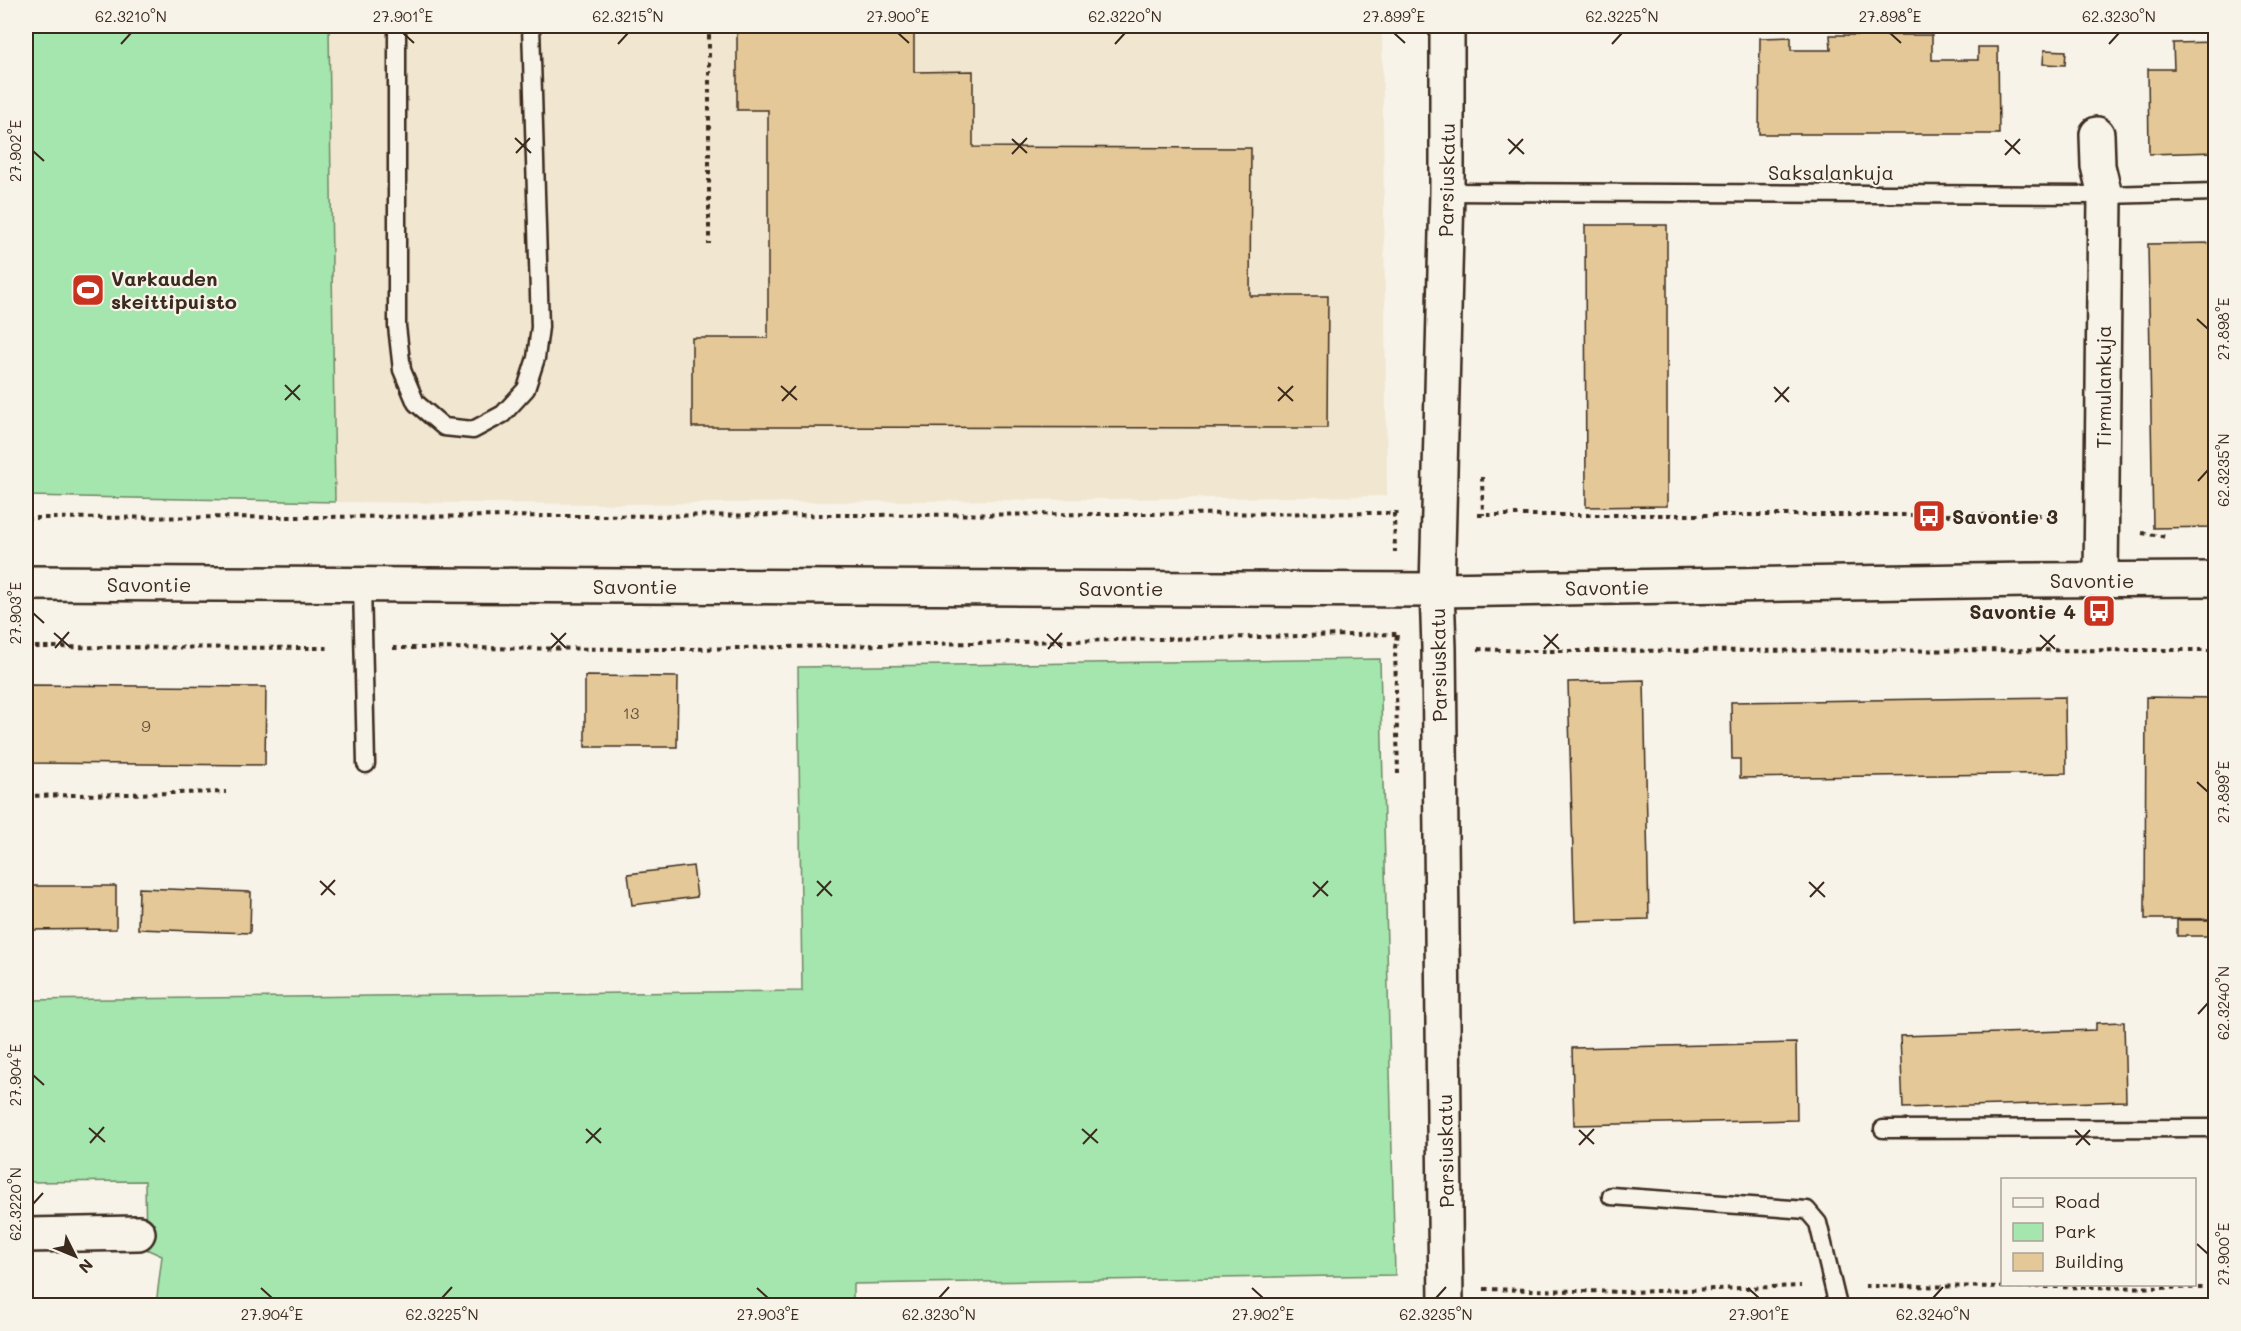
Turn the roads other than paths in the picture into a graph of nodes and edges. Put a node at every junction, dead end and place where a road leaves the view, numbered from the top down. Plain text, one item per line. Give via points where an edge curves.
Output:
1 (397, 26) edge
2 (531, 26) edge
3 (1447, 26) edge
4 (2097, 134) dead end
5 (1447, 192) junction
6 (2216, 192) edge
7 (2105, 195) junction
8 (2102, 579) junction
9 (2216, 579) edge
10 (26, 584) edge
11 (362, 585) junction
12 (1437, 590) junction
13 (366, 764) dead end
14 (2216, 1128) edge
15 (1883, 1129) dead end
16 (1611, 1196) dead end
17 (138, 1233) dead end
18 (26, 1234) edge
19 (1446, 1305) edge
20 (1838, 1305) edge

1 - 2 lane via 397,326 402,370 416,403 444,428 473,430 503,414 526,389 536,358 540,327
3 - 5 street, Parsiuskatu
4 - 7 street, Tirmulankuja via 2098,166
5 - 7 lane, Saksalankuja
5 - 12 street, Parsiuskatu
6 - 7 lane, Saksalankuja
7 - 8 street, Tirmulankuja
8 - 9 street, Savontie
8 - 12 street, Savontie
10 - 11 street, Savontie
11 - 12 street, Savontie
11 - 13 lane
12 - 19 street, Parsiuskatu
14 - 15 lane
16 - 20 lane via 1807,1210 1818,1223
17 - 18 street

